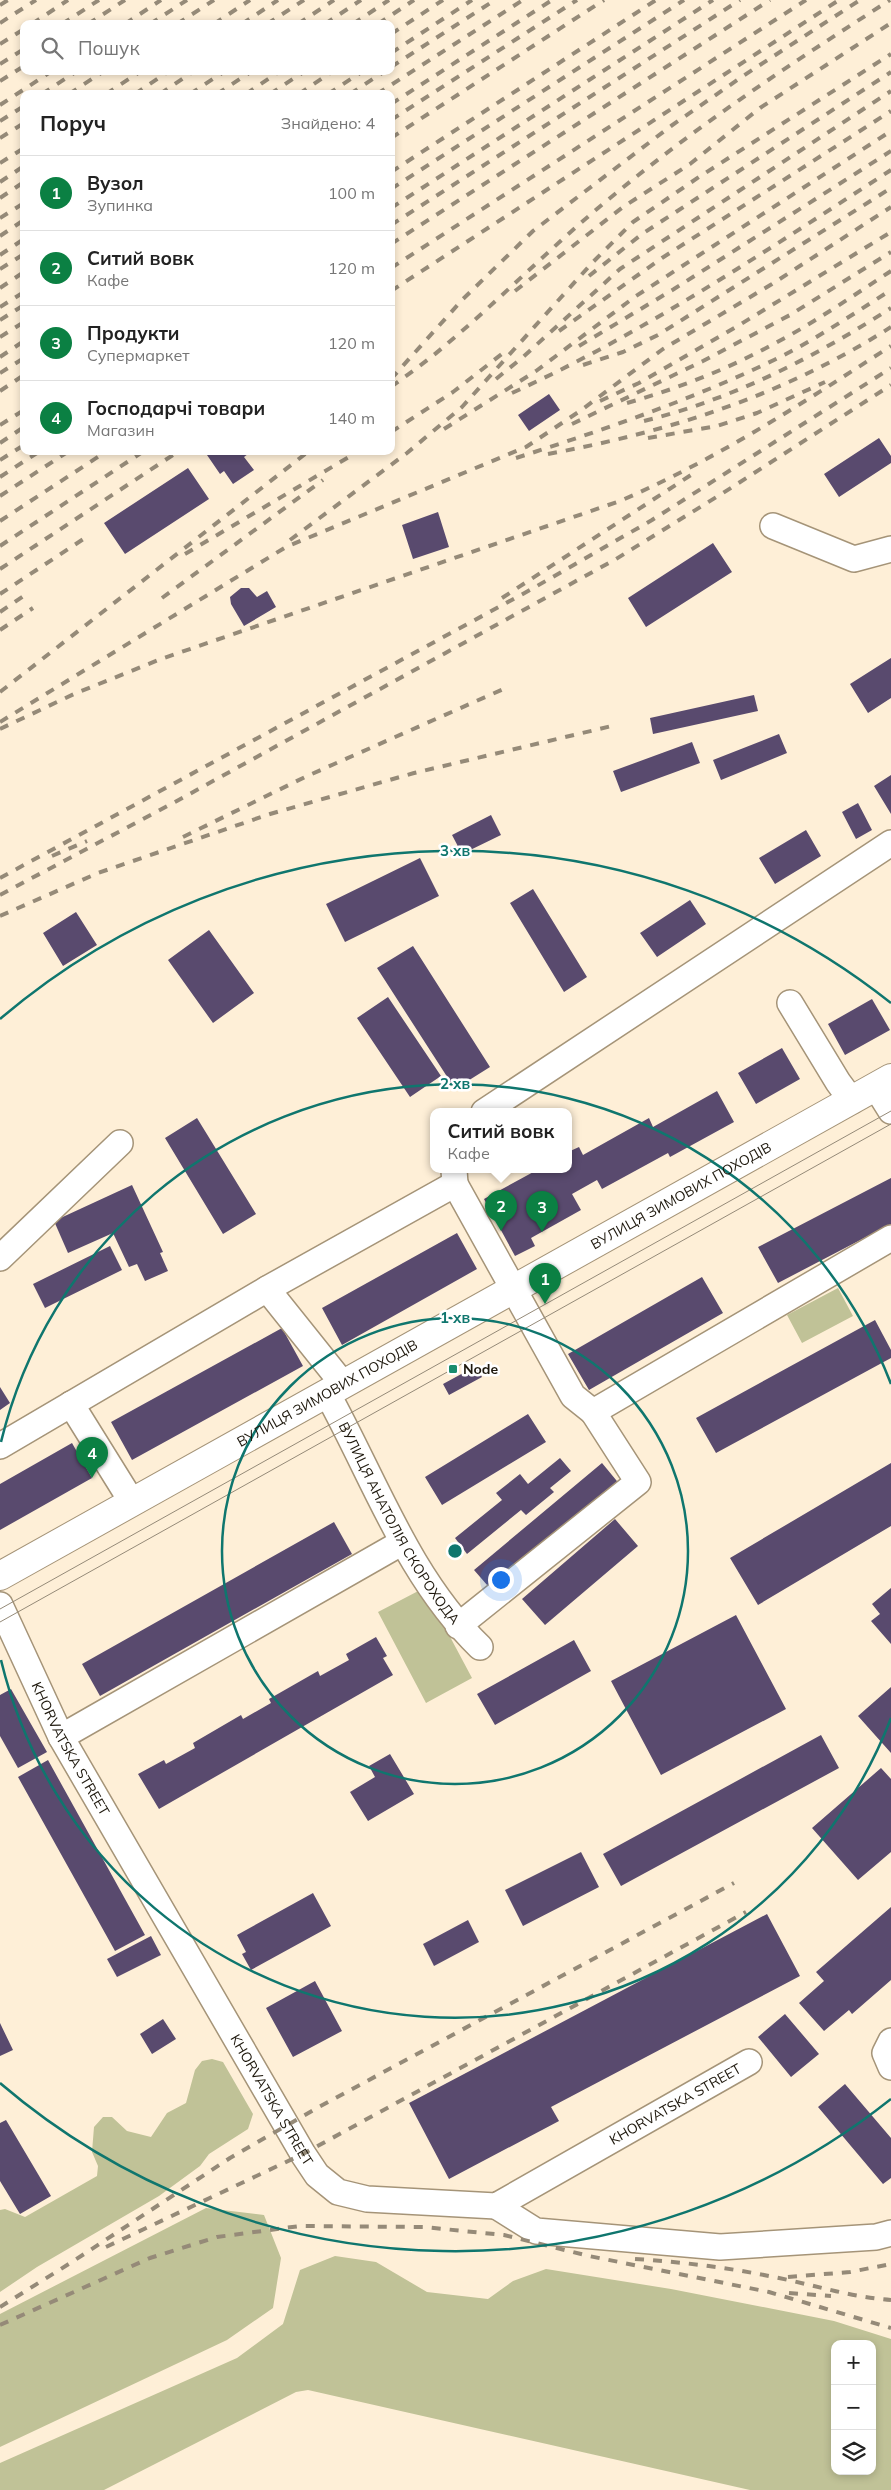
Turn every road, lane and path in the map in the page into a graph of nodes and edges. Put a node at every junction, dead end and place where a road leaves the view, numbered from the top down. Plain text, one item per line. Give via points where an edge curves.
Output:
1 (773, 526) dead end
2 (891, 549) edge
3 (891, 843) edge
4 (790, 1003) dead end
5 (883, 1082) edge
6 (852, 1100) junction
7 (490, 1108) edge
8 (891, 1111) edge
9 (120, 1143) dead end
10 (454, 1177) edge
11 (891, 1238) edge
12 (0, 1258) edge
13 (267, 1289) junction
14 (513, 1290) junction
15 (335, 1388) junction
16 (71, 1404) junction
17 (593, 1412) junction
18 (0, 1446) edge
19 (132, 1502) junction
20 (401, 1542) junction
21 (0, 1576) edge
22 (0, 1605) edge
23 (458, 1626) junction
24 (480, 1647) dead end
25 (61, 1736) junction
26 (891, 2041) edge
27 (749, 2062) dead end
28 (891, 2067) edge
29 (496, 2206) junction
30 (891, 2233) edge

1 - 2 street via 854,559
3 - 7 street
4 - 6 street
5 - 6 main road, ВУЛИЦЯ ЗИМОВИХ ПОХОДІВ
5 - 8 street
6 - 14 main road, ВУЛИЦЯ ЗИМОВИХ ПОХОДІВ
9 - 12 street
10 - 13 street
10 - 14 street
11 - 17 street
13 - 15 street, ВУЛИЦЯ АНАТОЛІЯ СКОРОХОДА
13 - 16 street
14 - 15 main road, ВУЛИЦЯ ЗИМОВИХ ПОХОДІВ
14 - 17 street via 573,1396
15 - 19 main road, ВУЛИЦЯ ЗИМОВИХ ПОХОДІВ
15 - 20 street, ВУЛИЦЯ АНАТОЛІЯ СКОРОХОДА
16 - 18 street
16 - 19 street
17 - 23 street via 638,1482
19 - 21 main road, ВУЛИЦЯ ЗИМОВИХ ПОХОДІВ
20 - 23 street, ВУЛИЦЯ АНАТОЛІЯ СКОРОХОДА
20 - 25 street
22 - 25 street, KHORVATSKA STREET
23 - 24 street, ВУЛИЦЯ АНАТОЛІЯ СКОРОХОДА
25 - 29 street, KHORVATSKA STREET via 317,2175 338,2192 367,2199
26 - 28 street via 885,2053
27 - 29 street, KHORVATSKA STREET
29 - 30 street via 536,2231 720,2247 876,2237

